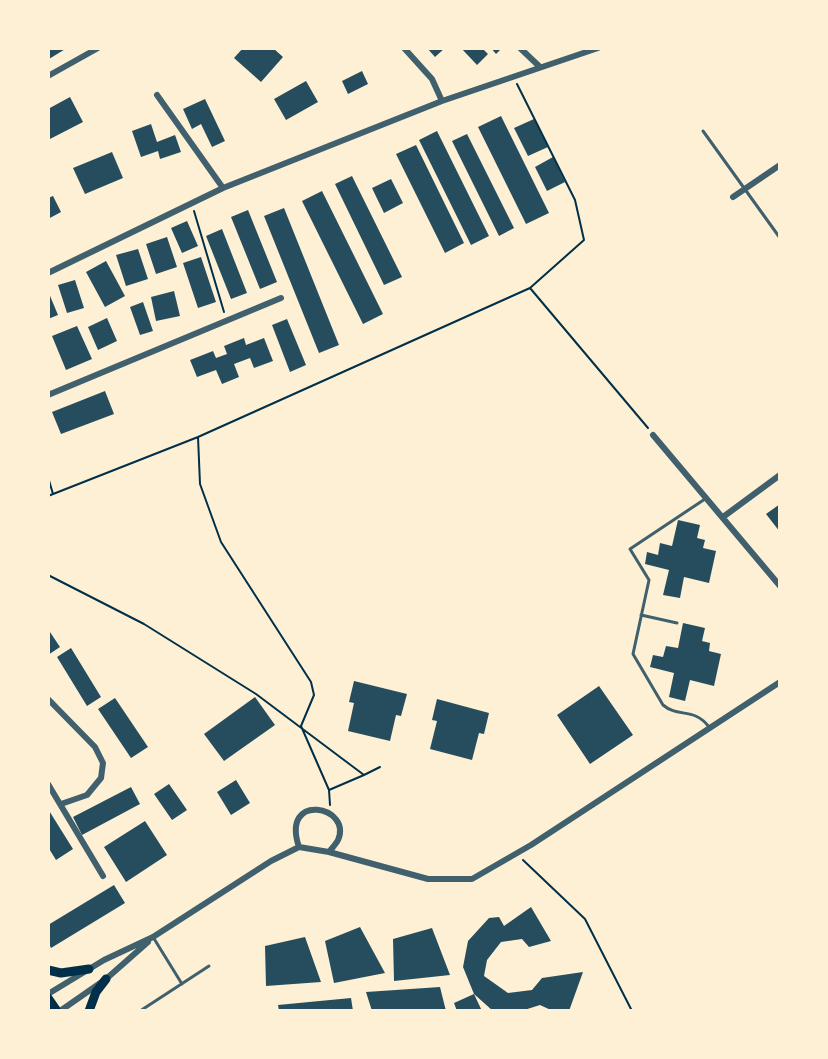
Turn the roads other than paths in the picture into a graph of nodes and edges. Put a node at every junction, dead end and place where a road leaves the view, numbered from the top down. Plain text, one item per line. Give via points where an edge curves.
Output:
1 (98, 48) edge
2 (404, 48) edge
3 (598, 48) edge
4 (522, 49) edge
5 (540, 67) junction
6 (48, 76) edge
7 (157, 95) dead end
8 (442, 101) junction
9 (704, 131) dead end
10 (780, 165) edge
11 (223, 188) junction
12 (745, 189) junction
13 (733, 197) dead end
14 (780, 238) edge
15 (48, 273) edge
16 (281, 298) dead end
17 (48, 395) edge
18 (653, 435) road end
19 (780, 475) edge
20 (706, 498) junction
21 (723, 517) junction
22 (780, 586) edge
23 (641, 615) junction
24 (677, 623) dead end
25 (780, 682) edge
26 (48, 699) edge
27 (710, 728) junction
28 (48, 784) edge
29 (61, 804) junction
30 (299, 848) junction
31 (329, 852) junction
32 (103, 876) dead end
33 (153, 937) junction
34 (209, 966) dead end
35 (89, 969) junction
36 (48, 970) edge
37 (106, 979) junction
38 (182, 984) junction
39 (48, 996) edge
40 (59, 1011) edge
41 (89, 1011) edge
42 (140, 1011) edge

1 - 6 street
2 - 8 street via 432,79
3 - 5 street
4 - 5 street
5 - 8 street
7 - 11 street
8 - 11 street
9 - 12 lane
10 - 12 street
11 - 15 street
12 - 13 street
12 - 14 lane
16 - 17 street
18 - 20 street
19 - 21 street
20 - 21 street
20 - 23 lane via 630,549 649,580
21 - 22 street
23 - 24 lane
23 - 27 lane via 633,654 657,694 667,708 698,716
25 - 27 street
26 - 29 street via 95,747 103,763 101,778 87,795
27 - 31 street via 472,879 428,879
28 - 29 street
29 - 32 street
30 - 31 street
30 - 31 street via 295,826 303,814 316,809 336,819 338,840
30 - 33 street via 271,861
33 - 35 street
33 - 37 street
33 - 38 lane
34 - 38 lane
35 - 36 main road via 61,973
35 - 39 street
37 - 40 street
37 - 41 main road
38 - 42 lane
39 - 40 main road

